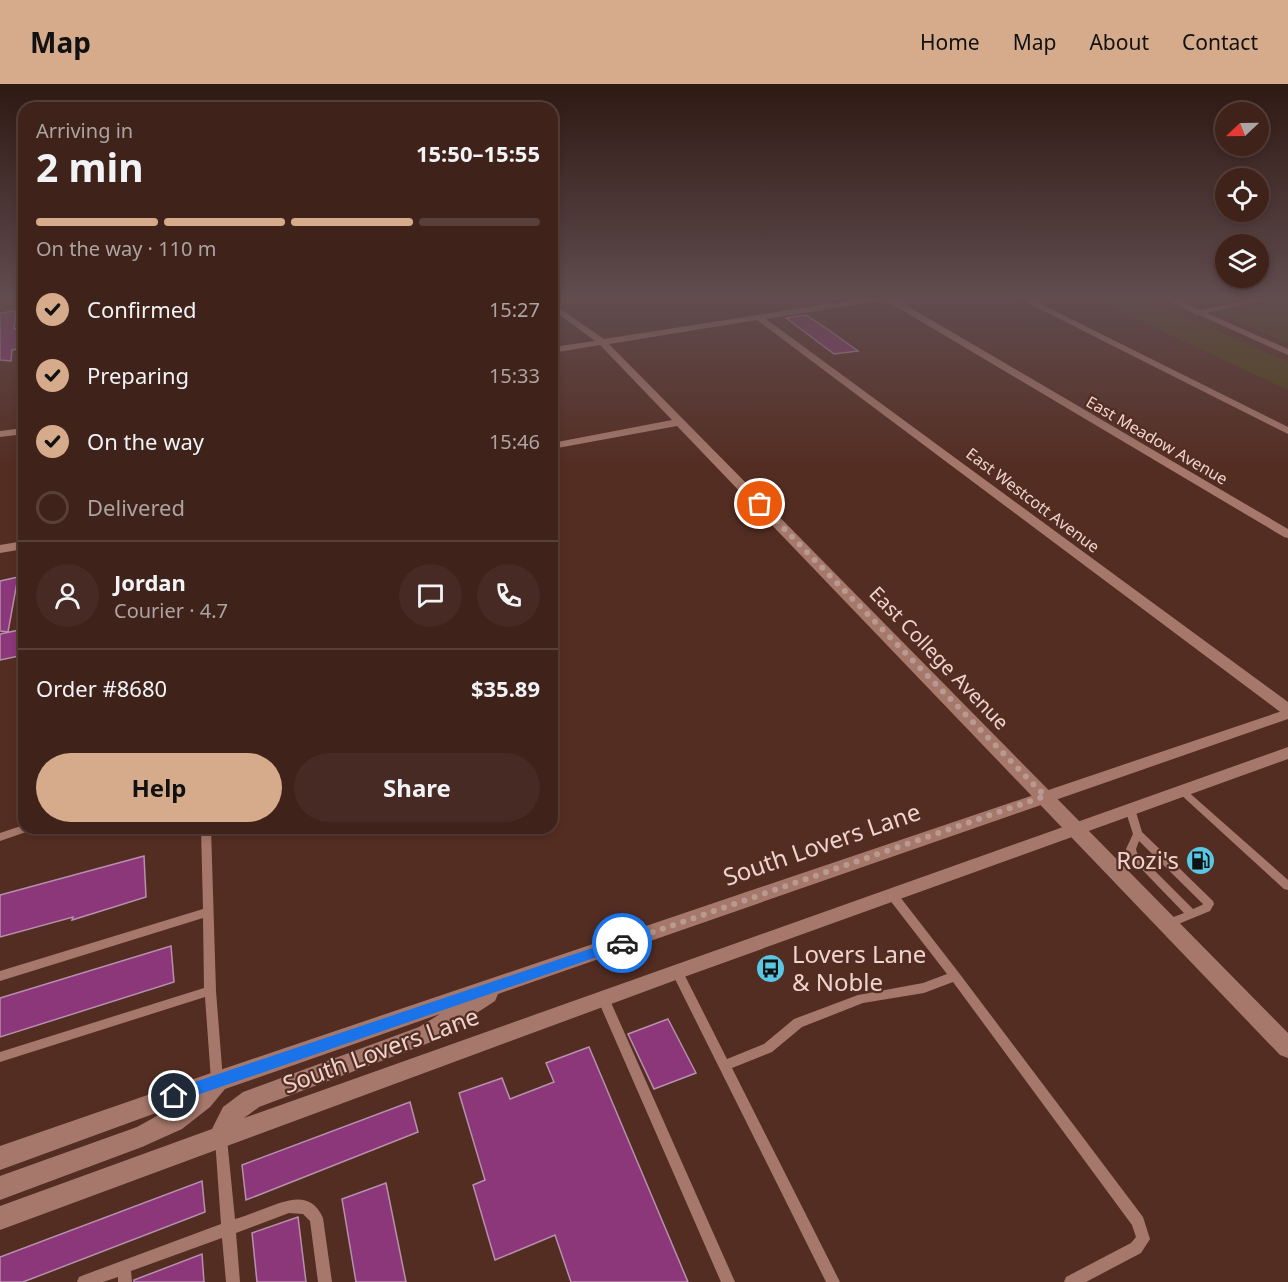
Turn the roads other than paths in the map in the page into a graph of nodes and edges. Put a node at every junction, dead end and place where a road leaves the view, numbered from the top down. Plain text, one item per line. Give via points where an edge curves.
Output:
1 (614, 354) edge
2 (807, 354) edge
3 (981, 354) edge
4 (1134, 354) edge
5 (680, 422) junction
6 (1288, 431) edge
7 (18, 432) edge
8 (0, 434) edge
9 (558, 445) edge
10 (1288, 534) edge
11 (18, 545) edge
12 (0, 549) edge
13 (1288, 712) edge
14 (1288, 753) edge
15 (1182, 791) junction
16 (1045, 796) junction
17 (1130, 809) junction
18 (1074, 829) junction
19 (18, 831) edge
20 (206, 834) edge
21 (1138, 834) junction
22 (0, 837) edge
23 (1288, 886) edge
24 (892, 896) junction
25 (208, 912) junction
26 (1192, 914) junction
27 (1167, 924) junction
28 (677, 971) junction
29 (0, 976) edge
30 (955, 976) junction
31 (509, 982) junction
32 (210, 991) junction
33 (603, 999) junction
34 (1288, 1048) edge
35 (0, 1058) edge
36 (725, 1065) junction
37 (218, 1081) junction
38 (220, 1138) junction
39 (0, 1158) edge
40 (0, 1188) edge
41 (0, 1218) edge
42 (229, 1227) junction
43 (124, 1267) junction
44 (84, 1282) edge
45 (125, 1282) edge
46 (233, 1282) edge
47 (325, 1282) edge
48 (728, 1282) edge
49 (833, 1282) edge
50 (1071, 1282) edge

1 - 5 street, East College Avenue
2 - 13 street, East Westcott Avenue
3 - 10 street, East Meadow Avenue
4 - 6 street
5 - 9 street
5 - 16 street, East College Avenue
7 - 8 street
11 - 12 street
13 - 16 street, South Lovers Lane
14 - 15 street, South Lovers Lane
15 - 17 street, South Lovers Lane
15 - 23 lane
16 - 18 street, East College Avenue
16 - 31 street, South Lovers Lane
17 - 18 street, South Lovers Lane
17 - 21 lane
18 - 24 street, South Lovers Lane
18 - 27 street, East College Avenue
19 - 22 lane
20 - 25 lane
21 - 26 lane via 1131,849 1133,855
21 - 26 lane via 1205,898 1209,904 1206,908
24 - 28 street, South Lovers Lane
24 - 30 lane
25 - 29 lane
25 - 32 lane
26 - 27 lane
27 - 34 street, East College Avenue
28 - 33 street, South Lovers Lane
28 - 36 lane
30 - 36 lane via 924,988 862,998 798,1023 768,1048
30 - 50 lane via 1138,1222 1143,1239 1136,1248
31 - 37 street, South Lovers Lane
31 - 38 street via 426,1034 251,1100 230,1115
32 - 35 lane
32 - 37 lane
33 - 38 street, South Lovers Lane
33 - 48 lane
36 - 49 lane
37 - 39 street, South Lovers Lane
37 - 40 street via 192,1110 162,1127
38 - 41 street, South Lovers Lane
38 - 42 lane
42 - 43 lane
42 - 46 lane
42 - 47 lane via 289,1206 306,1207 316,1218
43 - 44 lane
43 - 45 lane

